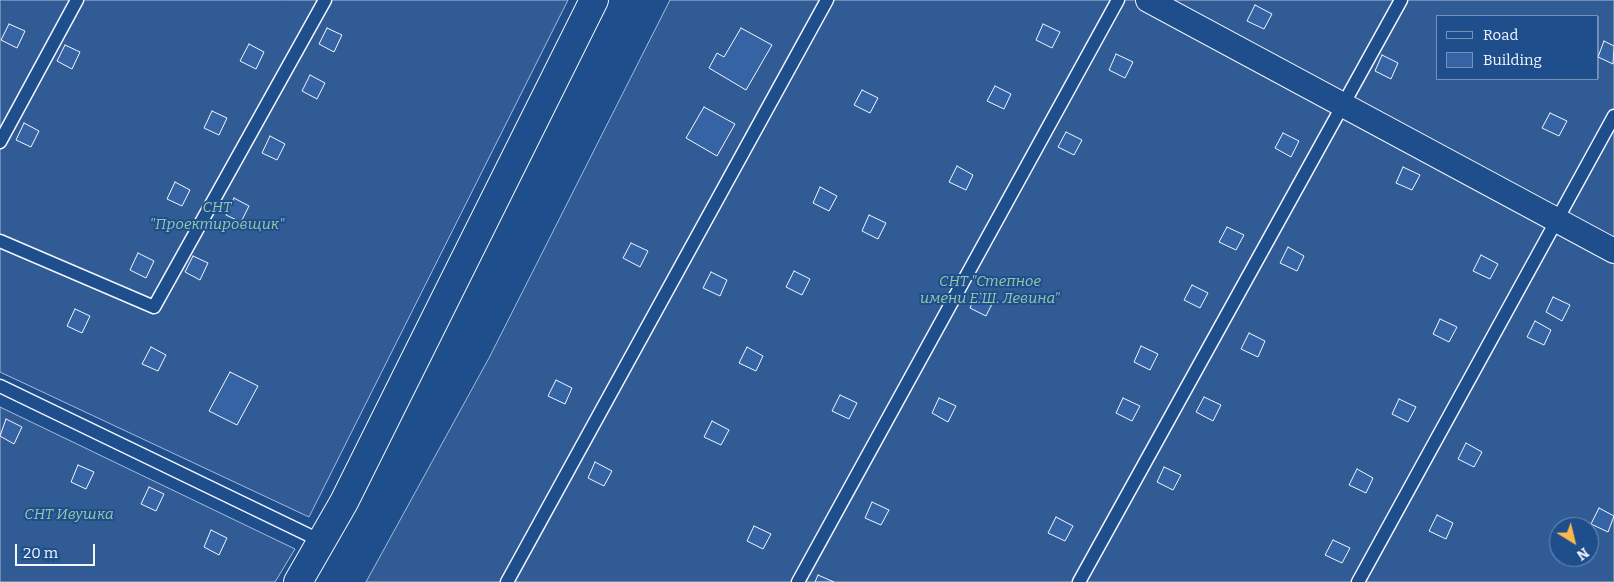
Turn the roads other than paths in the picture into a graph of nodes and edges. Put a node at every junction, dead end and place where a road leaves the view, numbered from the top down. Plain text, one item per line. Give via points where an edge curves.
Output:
1 (77, 0) edge
2 (325, 0) edge
3 (594, 0) edge
4 (827, 0) edge
5 (1118, 0) edge
6 (1148, 0) edge
7 (1401, 0) edge
8 (1344, 104) junction
9 (1614, 116) edge
10 (0, 142) edge
11 (1557, 220) junction
12 (0, 242) edge
13 (1614, 251) edge
14 (0, 386) edge
15 (321, 541) junction
16 (298, 582) edge
17 (507, 582) edge
18 (798, 582) edge
19 (1079, 582) edge
20 (1358, 582) edge

1 - 10 lane
2 - 12 lane via 154,307
3 - 15 street via 344,502
4 - 17 lane
5 - 18 lane
6 - 8 street
7 - 8 lane
8 - 11 street
8 - 19 lane
9 - 11 lane
11 - 13 street
11 - 20 lane
14 - 15 lane
15 - 16 street

